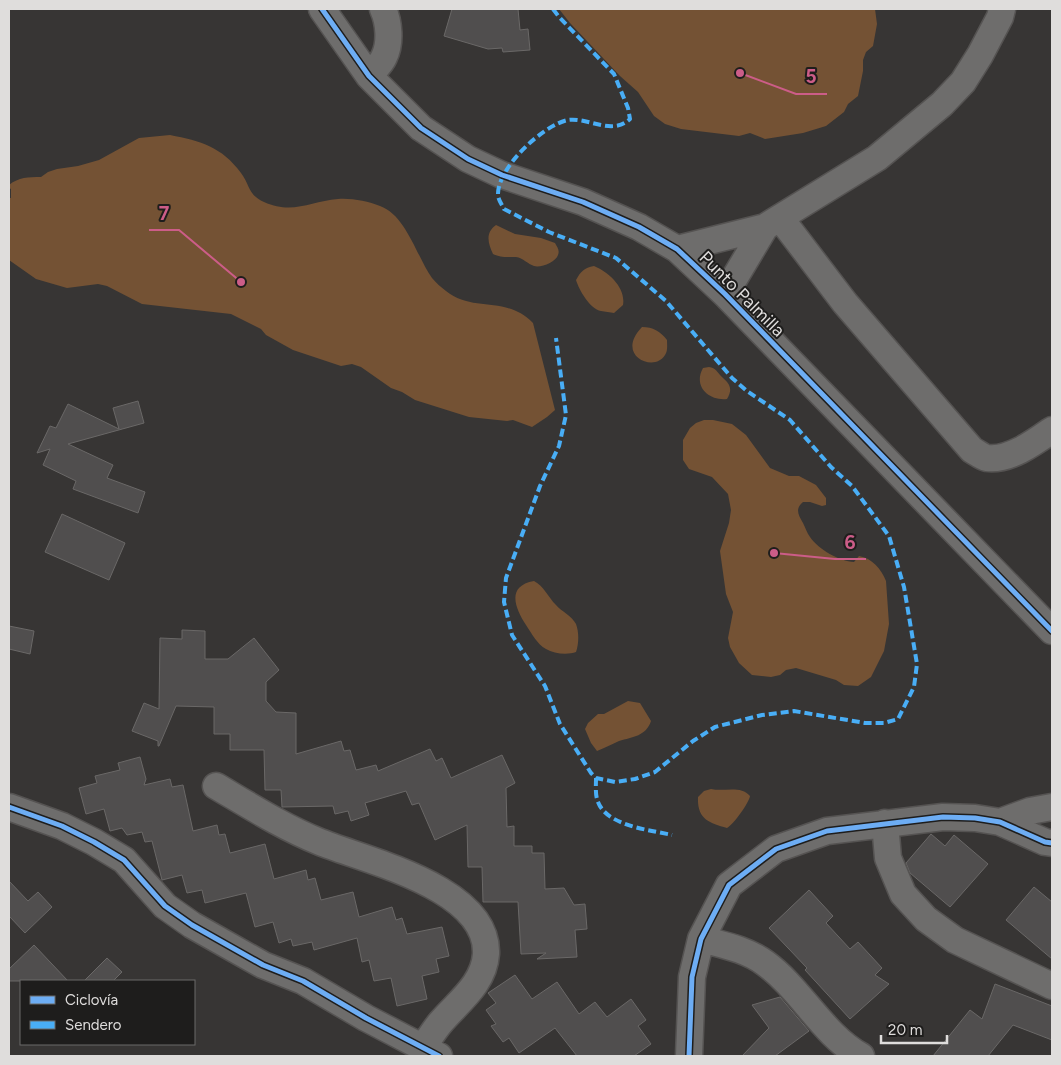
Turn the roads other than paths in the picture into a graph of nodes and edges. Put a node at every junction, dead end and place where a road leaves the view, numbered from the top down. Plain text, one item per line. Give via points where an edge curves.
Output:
1 (322, 9) edge
2 (383, 9) edge
3 (1002, 9) edge
4 (369, 76) junction
5 (773, 223) junction
6 (677, 249) junction
7 (726, 294) junction
8 (1052, 430) edge
9 (1052, 632) edge
10 (216, 786) dead end
11 (9, 807) edge
12 (1052, 807) edge
13 (1000, 822) junction
14 (885, 823) junction
15 (1052, 844) edge
16 (701, 939) junction
17 (1052, 986) edge
18 (431, 1052) edge
19 (689, 1056) edge
20 (861, 1056) edge

1 - 4 street, Punto Palmilla
2 - 4 street via 388,40 384,57
3 - 5 street via 980,54 962,82 942,104 877,158
4 - 6 street, Punto Palmilla via 421,128 468,159 502,175 583,202 639,227
5 - 6 street
5 - 7 street
5 - 8 street via 972,450 986,458 1008,455 1028,447
6 - 7 street, Punto Palmilla
7 - 9 street, Punto Palmilla
10 - 18 street via 320,842 423,881 464,907 484,938 486,954 480,975 470,991 440,1023
11 - 18 street via 62,826 94,842 124,860 165,906 192,925 263,965 304,981
12 - 13 street
13 - 14 street via 943,816
13 - 15 street
14 - 16 street via 827,830 776,849 729,885
14 - 17 street via 888,858 903,894 926,919 955,940
16 - 19 street via 692,977
16 - 20 street via 734,947 765,962 849,1050

